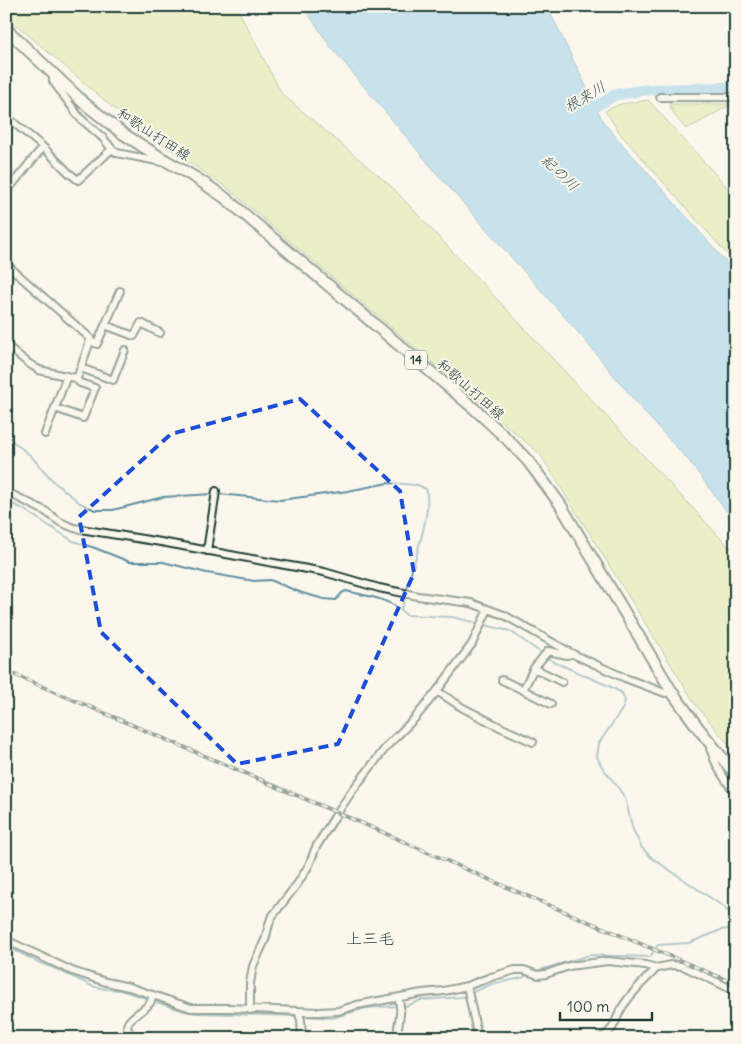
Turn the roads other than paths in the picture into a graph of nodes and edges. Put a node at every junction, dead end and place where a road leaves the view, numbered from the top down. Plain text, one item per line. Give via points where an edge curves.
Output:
1 (6, 29) edge
2 (55, 75) junction
3 (660, 97) dead end
4 (736, 97) edge
5 (6, 116) edge
6 (42, 147) junction
7 (112, 149) junction
8 (166, 160) junction
9 (9, 183) edge
10 (6, 192) edge
11 (6, 264) edge
12 (120, 291) dead end
13 (105, 325) junction
14 (160, 333) dead end
15 (90, 342) junction
16 (6, 345) edge
17 (125, 350) dead end
18 (81, 368) junction
19 (68, 376) junction
20 (75, 378) junction
21 (55, 408) junction
22 (45, 434) dead end
23 (216, 491) dead end
24 (6, 492) edge
25 (207, 551) junction
26 (486, 613) junction
27 (573, 654) junction
28 (534, 668) junction
29 (502, 680) dead end
30 (562, 682) dead end
31 (523, 690) junction
32 (437, 691) junction
33 (672, 692) junction
34 (552, 704) dead end
35 (533, 742) dead end
36 (712, 745) junction
37 (736, 775) edge
38 (736, 794) edge
39 (6, 940) edge
40 (657, 968) junction
41 (467, 986) junction
42 (735, 993) edge
43 (153, 996) junction
44 (398, 998) junction
45 (250, 1010) junction
46 (298, 1011) junction
47 (134, 1038) edge
48 (302, 1038) edge
49 (398, 1038) edge
50 (478, 1038) edge
51 (601, 1038) edge

1 - 2 main road, 和歌山打田線 / 14
2 - 7 street via 53,80 80,118
2 - 8 main road, 和歌山打田線 / 14 via 122,133
3 - 4 street
5 - 6 street
6 - 7 street via 78,180
6 - 9 street
7 - 8 street via 162,162
8 - 33 main road, 和歌山打田線 / 14 via 224,197 506,438 560,504
9 - 10 street
11 - 15 street via 90,338
12 - 13 street
13 - 14 street via 134,336 141,323
13 - 15 street via 97,344
15 - 18 street
16 - 19 street via 39,370
17 - 18 street via 113,380
18 - 20 street
19 - 20 street
19 - 21 street
20 - 21 street via 94,388 83,418
21 - 22 street
23 - 25 street
24 - 25 street via 74,528
25 - 26 street via 324,572 418,596 471,603
26 - 27 street via 504,615
26 - 32 street via 472,644
27 - 28 street via 548,652
27 - 33 street via 649,688
28 - 30 street
28 - 31 street
29 - 31 street
31 - 34 street
32 - 35 street via 463,708
32 - 45 street via 352,791 316,846 298,884 271,918 253,966
33 - 36 main road, 和歌山打田線 / 14
36 - 37 main road, 和歌山打田線 / 14
36 - 38 street via 712,756
39 - 43 street via 72,971
40 - 41 street via 608,961 569,966 538,975 515,970
40 - 42 street via 683,966
40 - 51 street via 622,1007 613,1028
41 - 44 street
41 - 50 street
43 - 45 street via 191,1008
43 - 47 street via 127,1027
44 - 46 street via 338,1011
44 - 49 street via 402,1010
45 - 46 street
46 - 48 street

